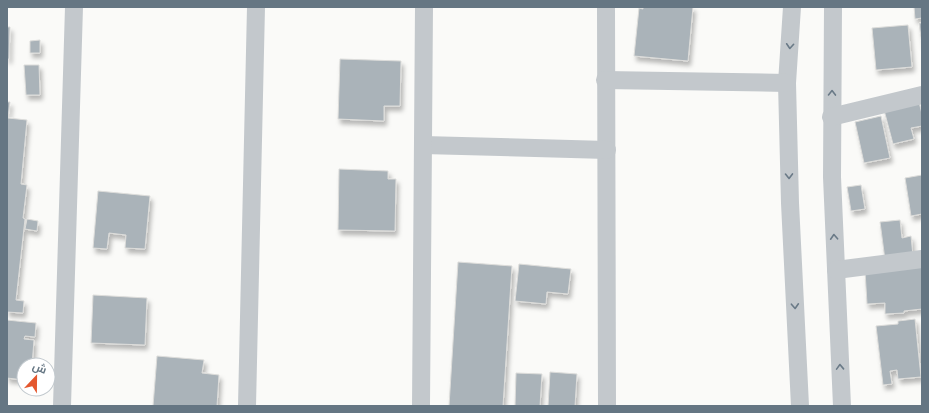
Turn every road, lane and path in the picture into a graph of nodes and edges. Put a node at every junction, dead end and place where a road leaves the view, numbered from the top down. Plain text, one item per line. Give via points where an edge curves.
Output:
1 (74, 7) edge
2 (256, 7) edge
3 (424, 7) edge
4 (606, 7) edge
5 (792, 7) edge
6 (833, 7) edge
7 (605, 80) junction
8 (787, 83) junction
9 (922, 95) edge
10 (831, 117) junction
11 (423, 145) junction
12 (607, 150) junction
13 (922, 259) edge
14 (836, 270) junction
15 (62, 406) edge
16 (246, 406) edge
17 (421, 406) edge
18 (607, 406) edge
19 (800, 406) edge
20 (842, 406) edge

1 - 15 street
2 - 16 street
3 - 11 street
4 - 7 street
5 -> 8 street
10 -> 6 street
7 - 8 street
7 - 12 street
8 -> 19 street
9 - 10 street
14 -> 10 street
11 - 12 street
11 - 17 street
12 - 18 street
13 - 14 street
20 -> 14 street

